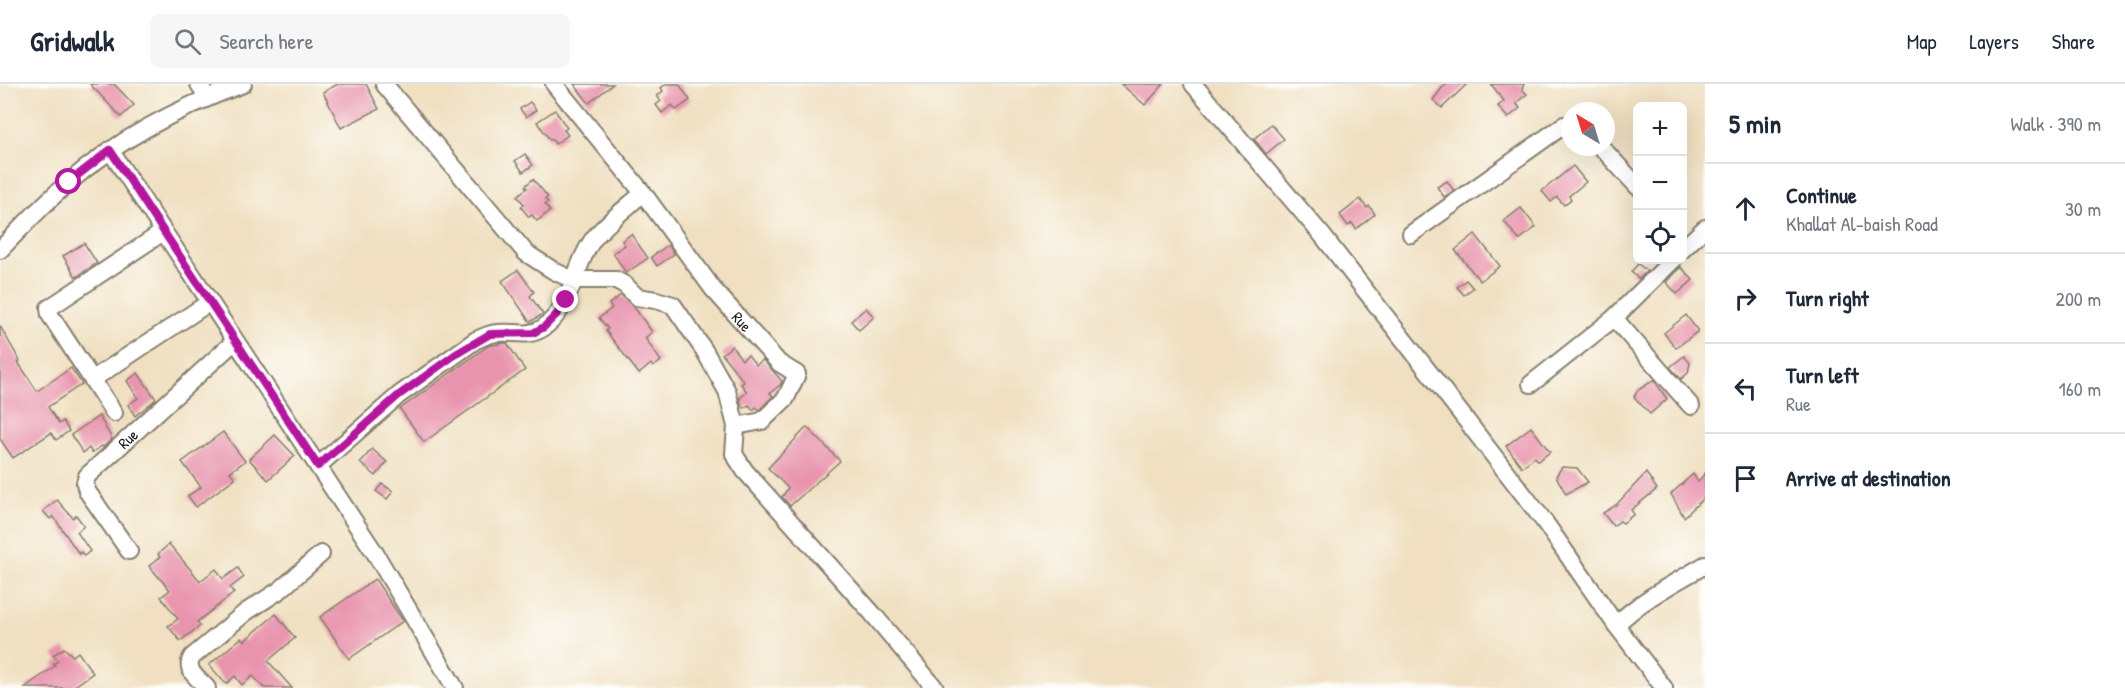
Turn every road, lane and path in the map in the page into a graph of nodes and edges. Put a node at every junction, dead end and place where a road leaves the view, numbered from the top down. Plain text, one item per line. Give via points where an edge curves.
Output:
1 (243, 84) edge
2 (384, 84) edge
3 (554, 84) edge
4 (1193, 84) edge
5 (203, 91) edge
6 (1561, 127) edge
7 (110, 150) junction
8 (1609, 156) edge
9 (1633, 182) edge
10 (643, 193) junction
11 (1705, 228) edge
12 (163, 232) junction
13 (1411, 234) dead end
14 (1687, 242) edge
15 (0, 250) edge
16 (1669, 264) edge
17 (573, 280) junction
18 (210, 302) junction
19 (1614, 318) junction
20 (235, 341) junction
21 (93, 379) junction
22 (1531, 384) dead end
23 (1691, 406) dead end
24 (114, 413) dead end
25 (736, 426) junction
26 (318, 466) junction
27 (129, 551) dead end
28 (321, 554) dead end
29 (1705, 565) edge
30 (1616, 625) junction
31 (207, 688) edge
32 (455, 688) edge
33 (935, 688) edge
34 (1664, 688) edge

1 - 5 street
2 - 17 street via 526,253
3 - 10 street, Rue
4 - 30 street via 1329,244 1544,521
5 - 7 street
6 - 13 street
7 - 12 street
7 - 15 street via 50,199
8 - 9 street
10 - 17 street via 590,243
10 - 25 street, Rue via 713,290 779,363 797,374 786,398 762,421
11 - 14 street
12 - 18 street
12 - 21 street, Rue via 49,308
16 - 19 street
17 - 25 street via 616,280 637,297 673,305 727,391
17 - 26 street via 566,300 544,327 533,333 501,332 476,340 399,395
18 - 20 street
18 - 21 street
19 - 22 street
19 - 23 street
20 - 26 street
20 - 27 street, Rue via 87,476 87,491
21 - 24 street, Rue
25 - 33 street via 734,454 745,471
26 - 32 street
28 - 31 street via 192,657 189,670
29 - 30 street via 1659,592
30 - 34 street

